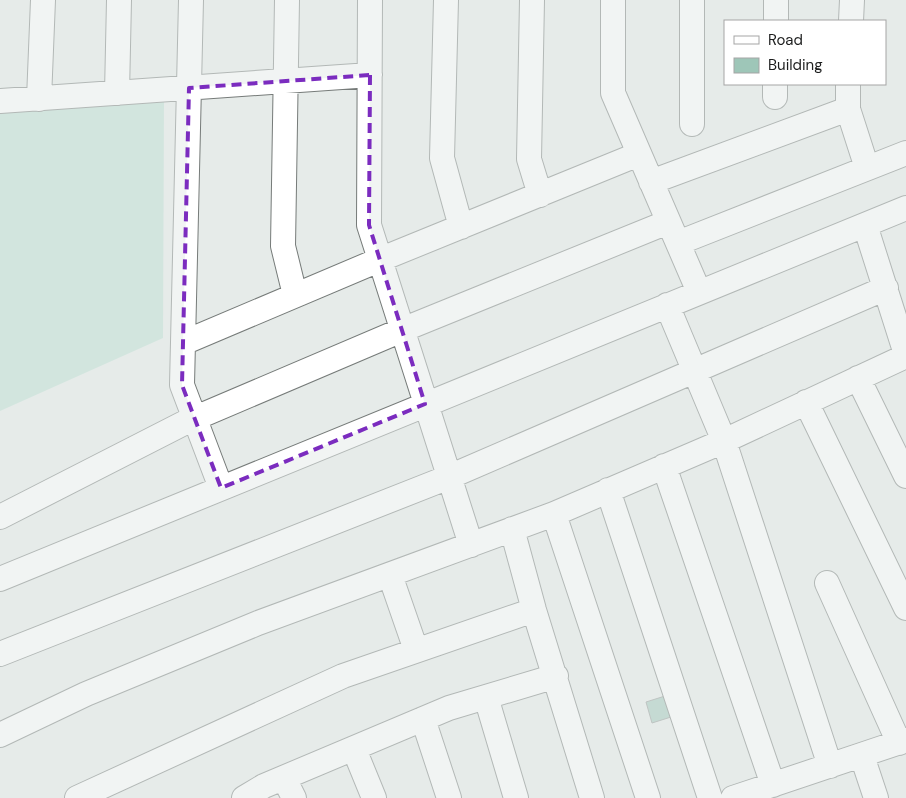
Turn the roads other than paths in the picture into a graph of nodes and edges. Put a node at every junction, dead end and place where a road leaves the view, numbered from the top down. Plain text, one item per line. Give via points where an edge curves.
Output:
1 (43, 0) edge
2 (119, 0) edge
3 (192, 0) edge
4 (287, 0) edge
5 (370, 0) edge
6 (446, 0) edge
7 (532, 0) edge
8 (613, 0) edge
9 (692, 0) edge
10 (776, 0) edge
11 (852, 0) edge
12 (776, 20) edge
13 (851, 20) edge
14 (370, 75) junction
15 (286, 81) junction
16 (848, 85) edge
17 (189, 88) junction
18 (117, 93) junction
19 (39, 98) junction
20 (0, 101) edge
21 (848, 109) junction
22 (692, 124) dead end
23 (906, 153) edge
24 (639, 154) junction
25 (867, 168) junction
26 (651, 182) junction
27 (540, 194) junction
28 (906, 208) edge
29 (865, 225) junction
30 (461, 227) junction
31 (673, 232) junction
32 (379, 260) junction
33 (886, 288) junction
34 (699, 292) junction
35 (295, 296) junction
36 (667, 306) junction
37 (402, 330) junction
38 (183, 343) junction
39 (906, 355) edge
40 (694, 371) junction
41 (858, 378) junction
42 (806, 402) junction
43 (425, 404) junction
44 (195, 418) junction
45 (724, 441) junction
46 (664, 466) junction
47 (906, 476) edge
48 (449, 477) junction
49 (221, 488) junction
50 (608, 490) junction
51 (554, 514) junction
52 (0, 517) edge
53 (512, 529) junction
54 (471, 545) junction
55 (390, 574) junction
56 (0, 579) edge
57 (827, 583) dead end
58 (906, 608) edge
59 (534, 610) junction
60 (416, 650) junction
61 (0, 654) edge
62 (556, 676) junction
63 (486, 697) junction
64 (423, 719) junction
65 (0, 735) edge
66 (902, 741) edge
67 (354, 748) junction
68 (862, 756) junction
69 (830, 766) junction
70 (289, 788) edge
71 (784, 788) edge
72 (247, 797) edge
73 (77, 798) edge
74 (374, 798) edge
75 (448, 798) edge
76 (516, 798) edge
77 (592, 798) edge
78 (648, 798) edge
79 (710, 798) edge
80 (733, 798) edge
81 (876, 798) edge

1 - 19 street
2 - 18 street
3 - 17 street
4 - 15 street
5 - 14 street
6 - 30 street via 442,158
7 - 27 street via 530,159
8 - 24 street via 613,93
9 - 22 street
10 - 12 street
11 - 13 street
14 - 15 street
14 - 32 street via 369,225
15 - 17 street
15 - 35 street via 283,246
16 - 21 street
17 - 18 street
17 - 38 street
18 - 19 street
19 - 20 street
21 - 25 street
21 - 26 street
23 - 25 street
24 - 26 street
24 - 27 street
25 - 31 street
26 - 31 street
27 - 30 street
28 - 29 street
29 - 33 street
29 - 34 street
30 - 32 street
31 - 34 street
31 - 37 street
32 - 35 street
32 - 37 street
33 - 39 street
33 - 40 street
34 - 36 street
35 - 38 street
36 - 40 street
36 - 43 street
37 - 43 street
37 - 44 street
38 - 44 street via 182,385
39 - 41 street
40 - 45 street
40 - 48 street
41 - 42 street
41 - 47 street
42 - 45 street
42 - 58 street
43 - 48 street
43 - 49 street
44 - 49 street
44 - 52 street
45 - 46 street
45 - 69 street
46 - 50 street
46 - 71 street
48 - 54 street
48 - 61 street
49 - 56 street
50 - 51 street
50 - 79 street
51 - 53 street
51 - 78 street
53 - 54 street
53 - 59 street
54 - 55 street
55 - 60 street
55 - 65 street via 86,694
57 - 66 street
59 - 60 street
59 - 62 street
60 - 73 street via 343,676
62 - 63 street
62 - 77 street
63 - 64 street
63 - 76 street
64 - 67 street
64 - 75 street
66 - 68 street
67 - 70 street
67 - 74 street
68 - 69 street
68 - 81 street
69 - 71 street
70 - 72 street
71 - 80 street

